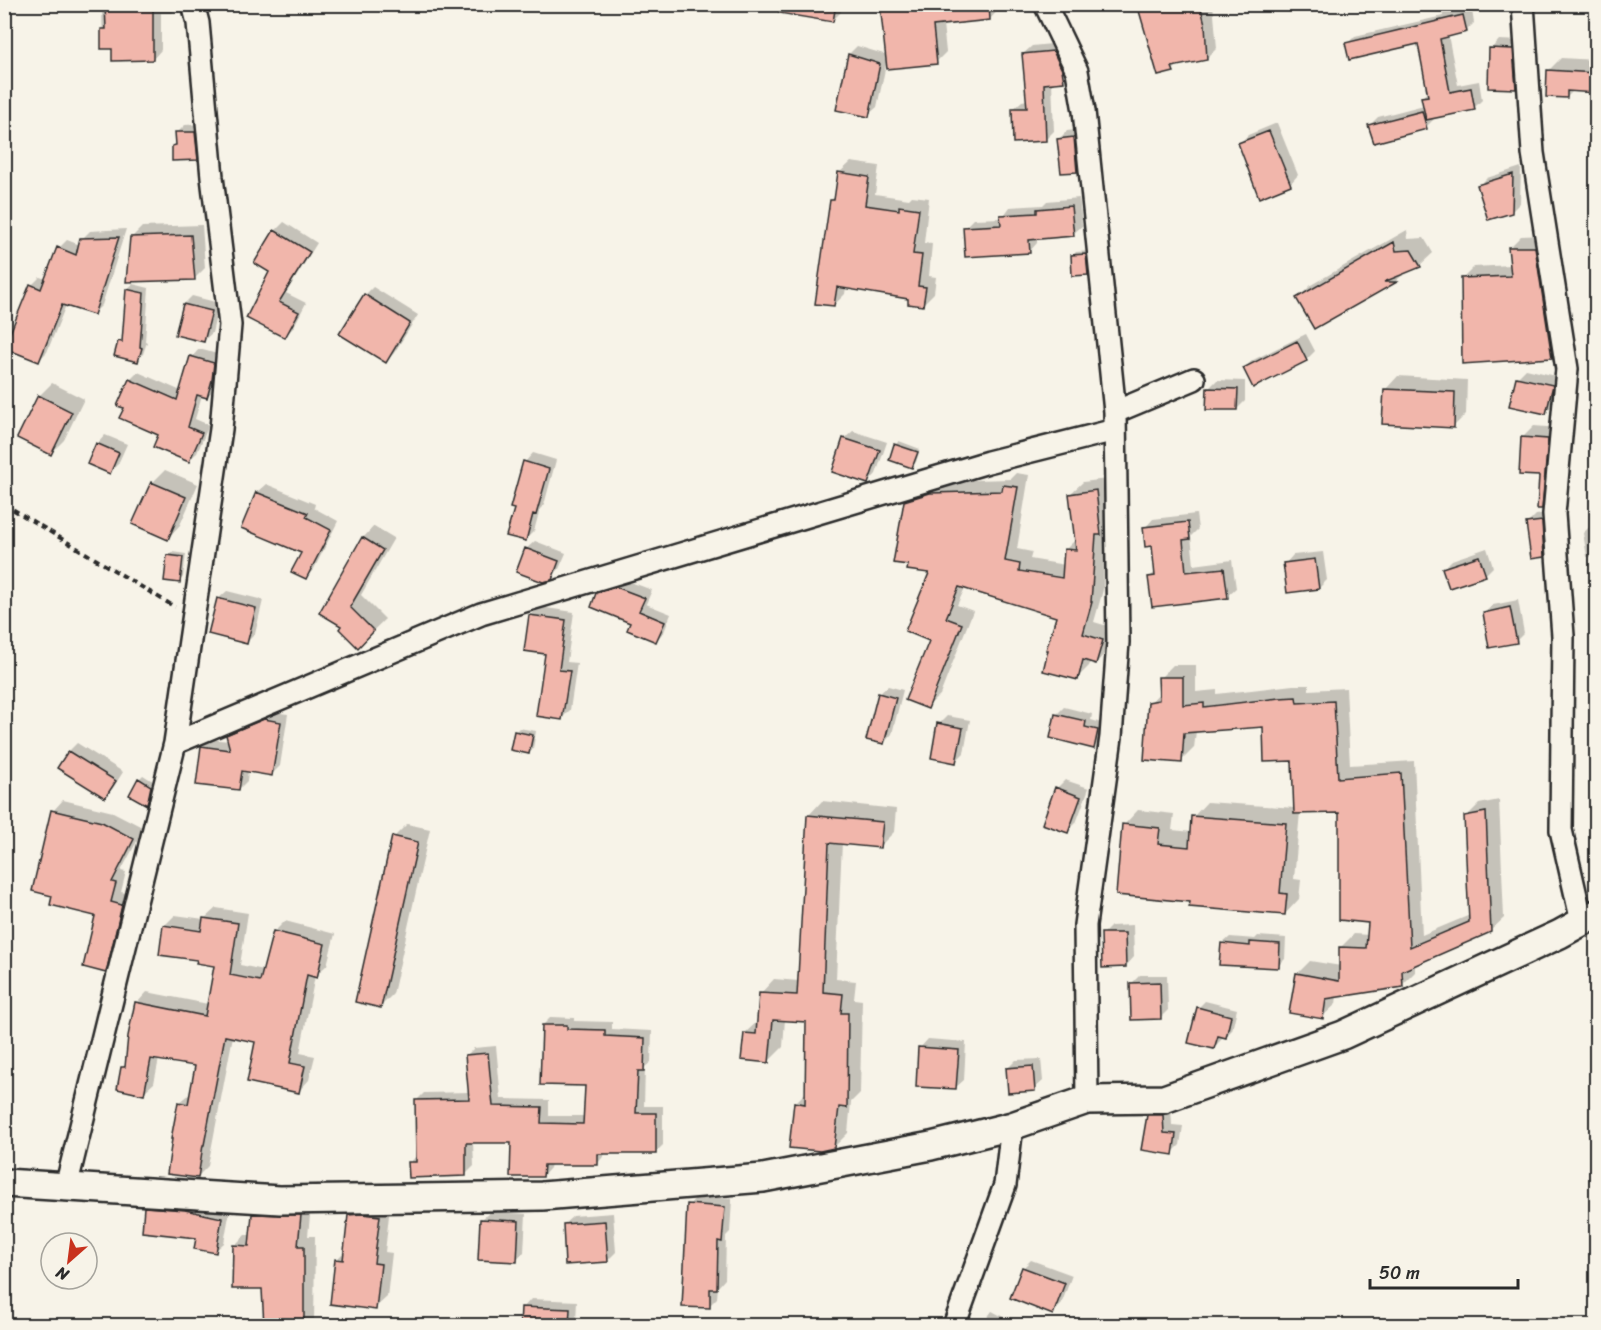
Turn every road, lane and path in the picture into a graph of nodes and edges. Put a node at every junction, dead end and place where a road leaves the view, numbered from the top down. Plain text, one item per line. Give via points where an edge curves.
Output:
1 (194, 4) edge
2 (1045, 4) edge
3 (1524, 4) edge
4 (1194, 379) dead end
5 (1115, 421) junction
6 (4, 504) edge
7 (194, 618) junction
8 (175, 743) junction
9 (1589, 918) edge
10 (1087, 1100) junction
11 (1012, 1126) junction
12 (4, 1182) edge
13 (66, 1187) junction
14 (954, 1326) edge

1 - 7 street via 230,325 221,429
2 - 5 street via 1077,71 1083,101
3 - 9 street via 1533,153 1567,369 1554,514 1563,636 1561,830
4 - 5 street
5 - 8 street via 481,614
5 - 10 street via 1118,642 1111,737 1084,925
6 - 7 path
7 - 8 street
8 - 13 street
9 - 10 street via 1332,1039 1164,1099
10 - 11 street
11 - 13 street via 931,1146 763,1178 542,1196 280,1200
11 - 14 street via 1005,1185
12 - 13 street

